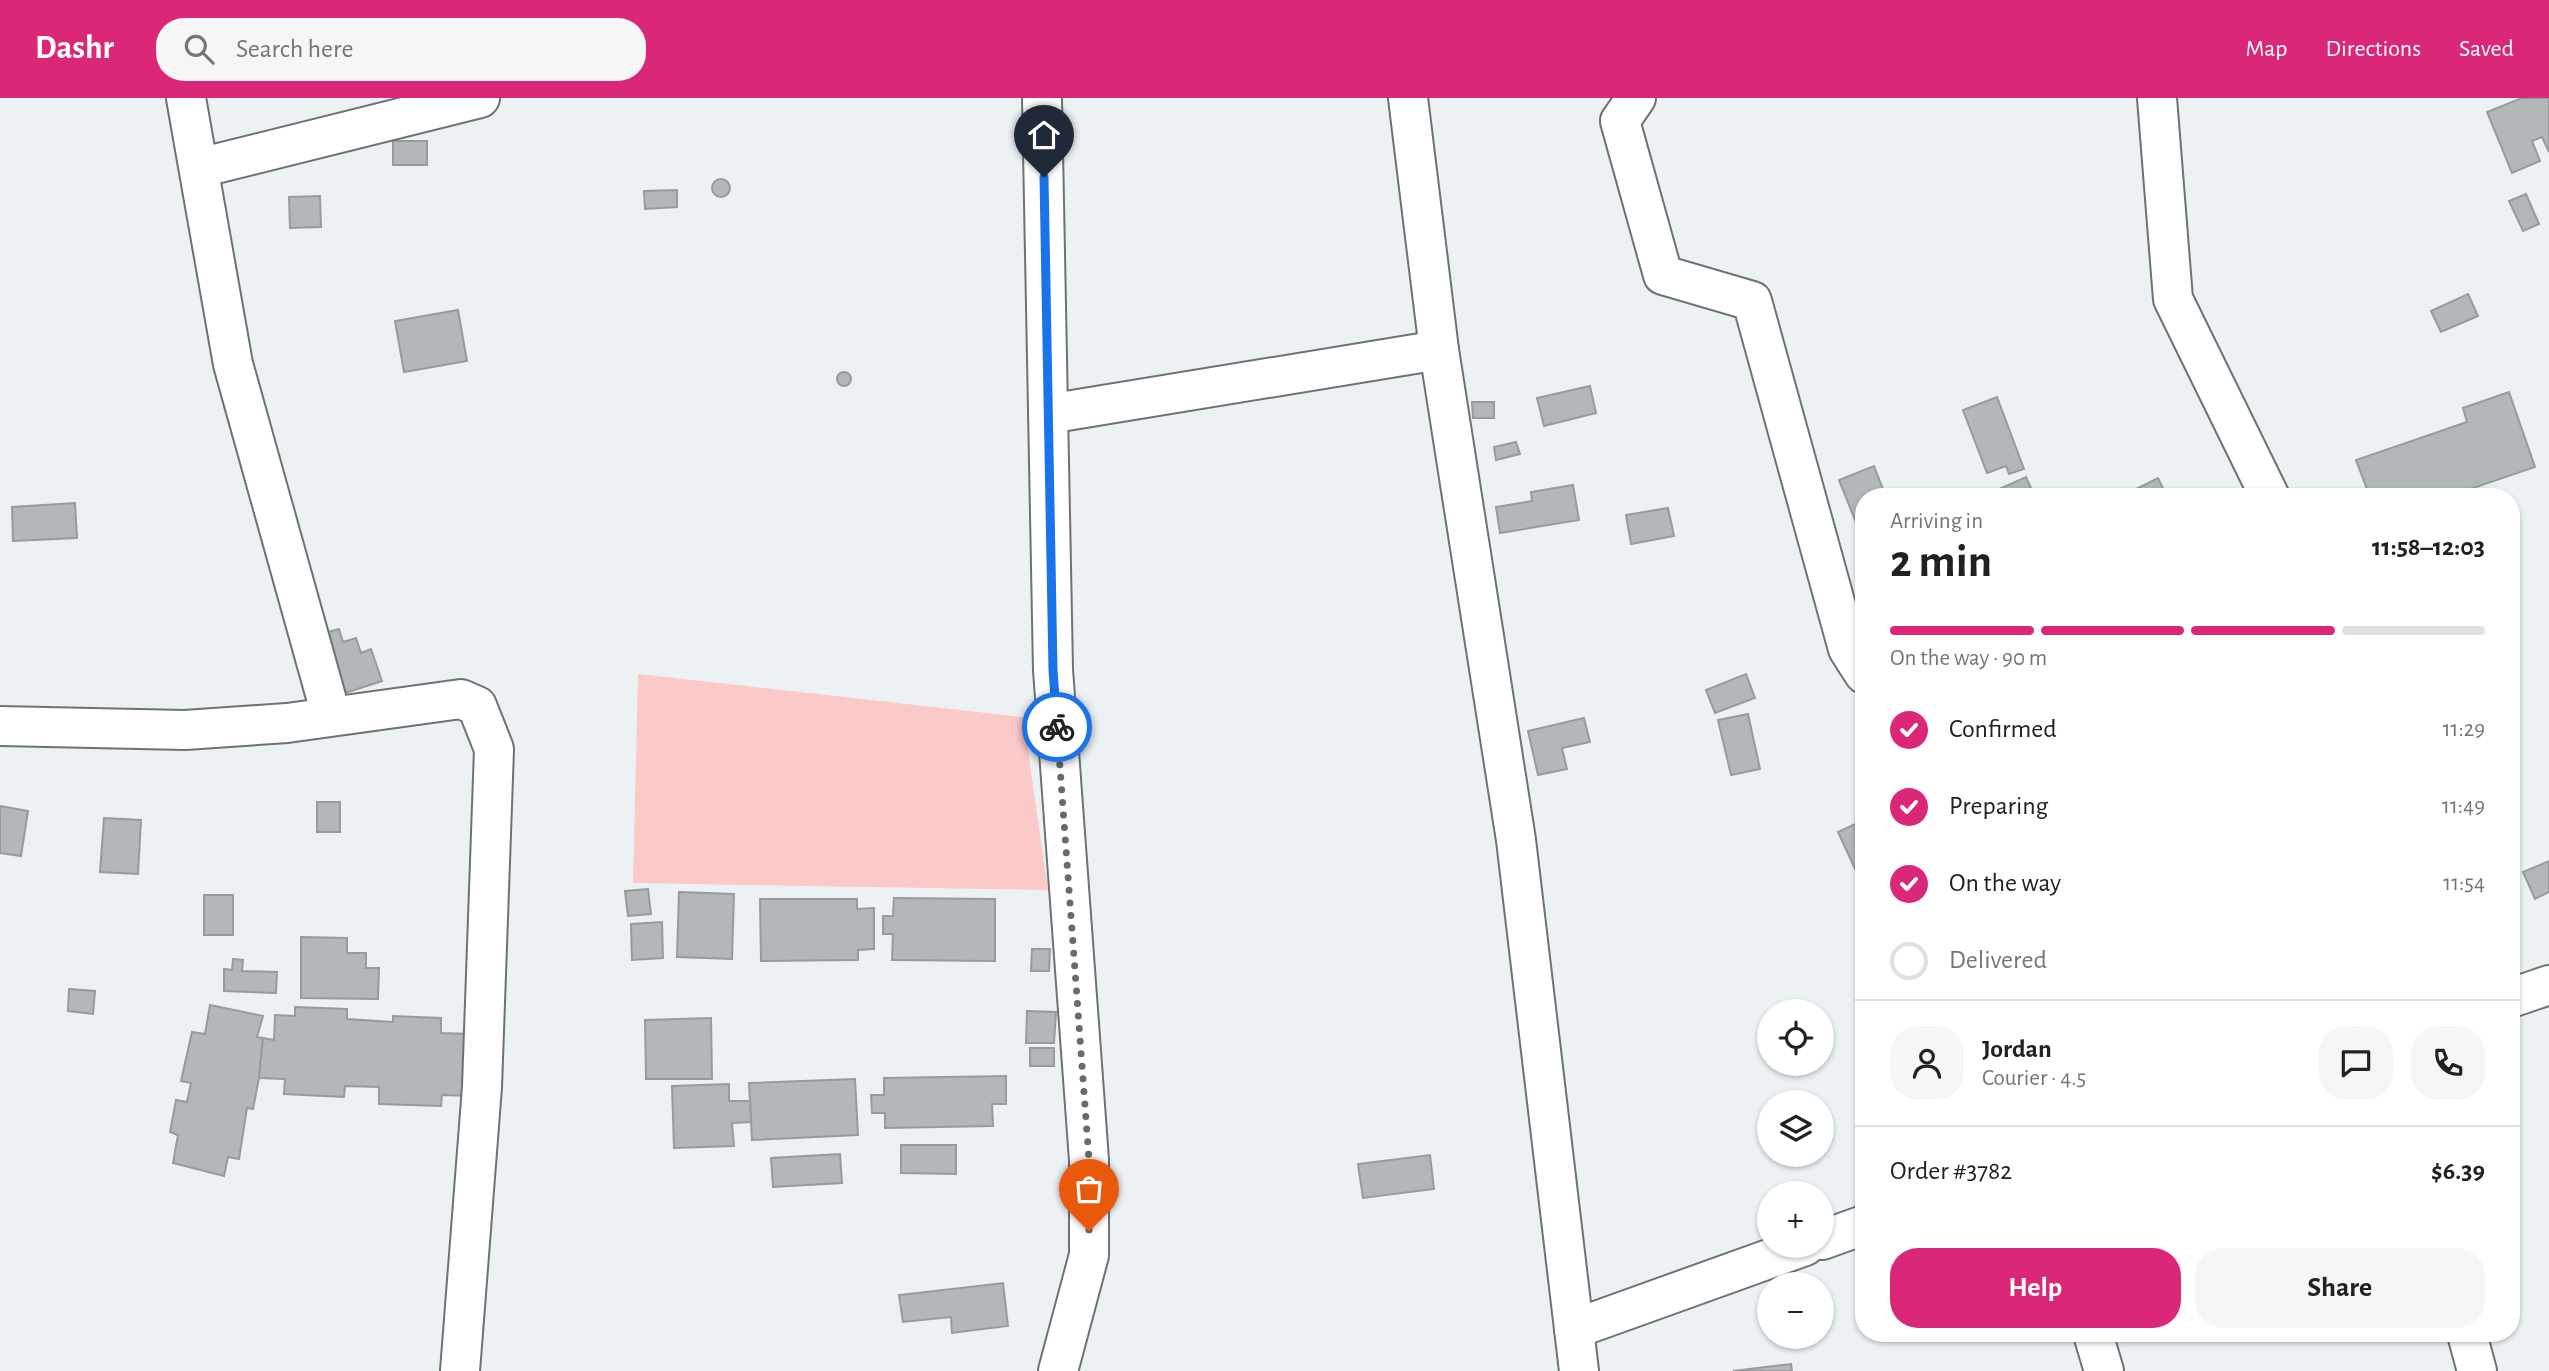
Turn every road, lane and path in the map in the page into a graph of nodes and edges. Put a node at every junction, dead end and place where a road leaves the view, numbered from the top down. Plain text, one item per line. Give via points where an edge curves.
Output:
1 (186, 98) edge
2 (480, 98) edge
3 (1042, 98) edge
4 (1408, 98) edge
5 (1636, 98) edge
6 (2157, 98) edge
7 (198, 168) junction
8 (1439, 350) junction
9 (1048, 414) junction
10 (2266, 488) edge
11 (1855, 660) edge
12 (331, 715) junction
13 (0, 726) edge
14 (2549, 985) edge
15 (2520, 995) edge
16 (1855, 1228) edge
17 (1834, 1236) edge
18 (1772, 1258) edge
19 (1574, 1329) junction
20 (2095, 1342) edge
21 (2469, 1342) edge
22 (460, 1371) edge
23 (1058, 1371) edge
24 (1578, 1371) edge
25 (2104, 1371) edge
26 (2477, 1371) edge

1 - 7 street
2 - 7 street
3 - 9 street
4 - 8 street
5 - 11 street via 1620,121 1663,275 1752,301 1848,649
6 - 10 street via 2173,299
7 - 12 street via 233,364
8 - 9 street
8 - 19 street via 1517,840
9 - 23 street via 1053,670 1089,1160 1089,1255
12 - 13 street via 185,730
12 - 22 street via 461,699 477,706 494,749 482,1087
14 - 15 street
16 - 17 street
18 - 19 street
19 - 24 street
20 - 25 street
21 - 26 street

